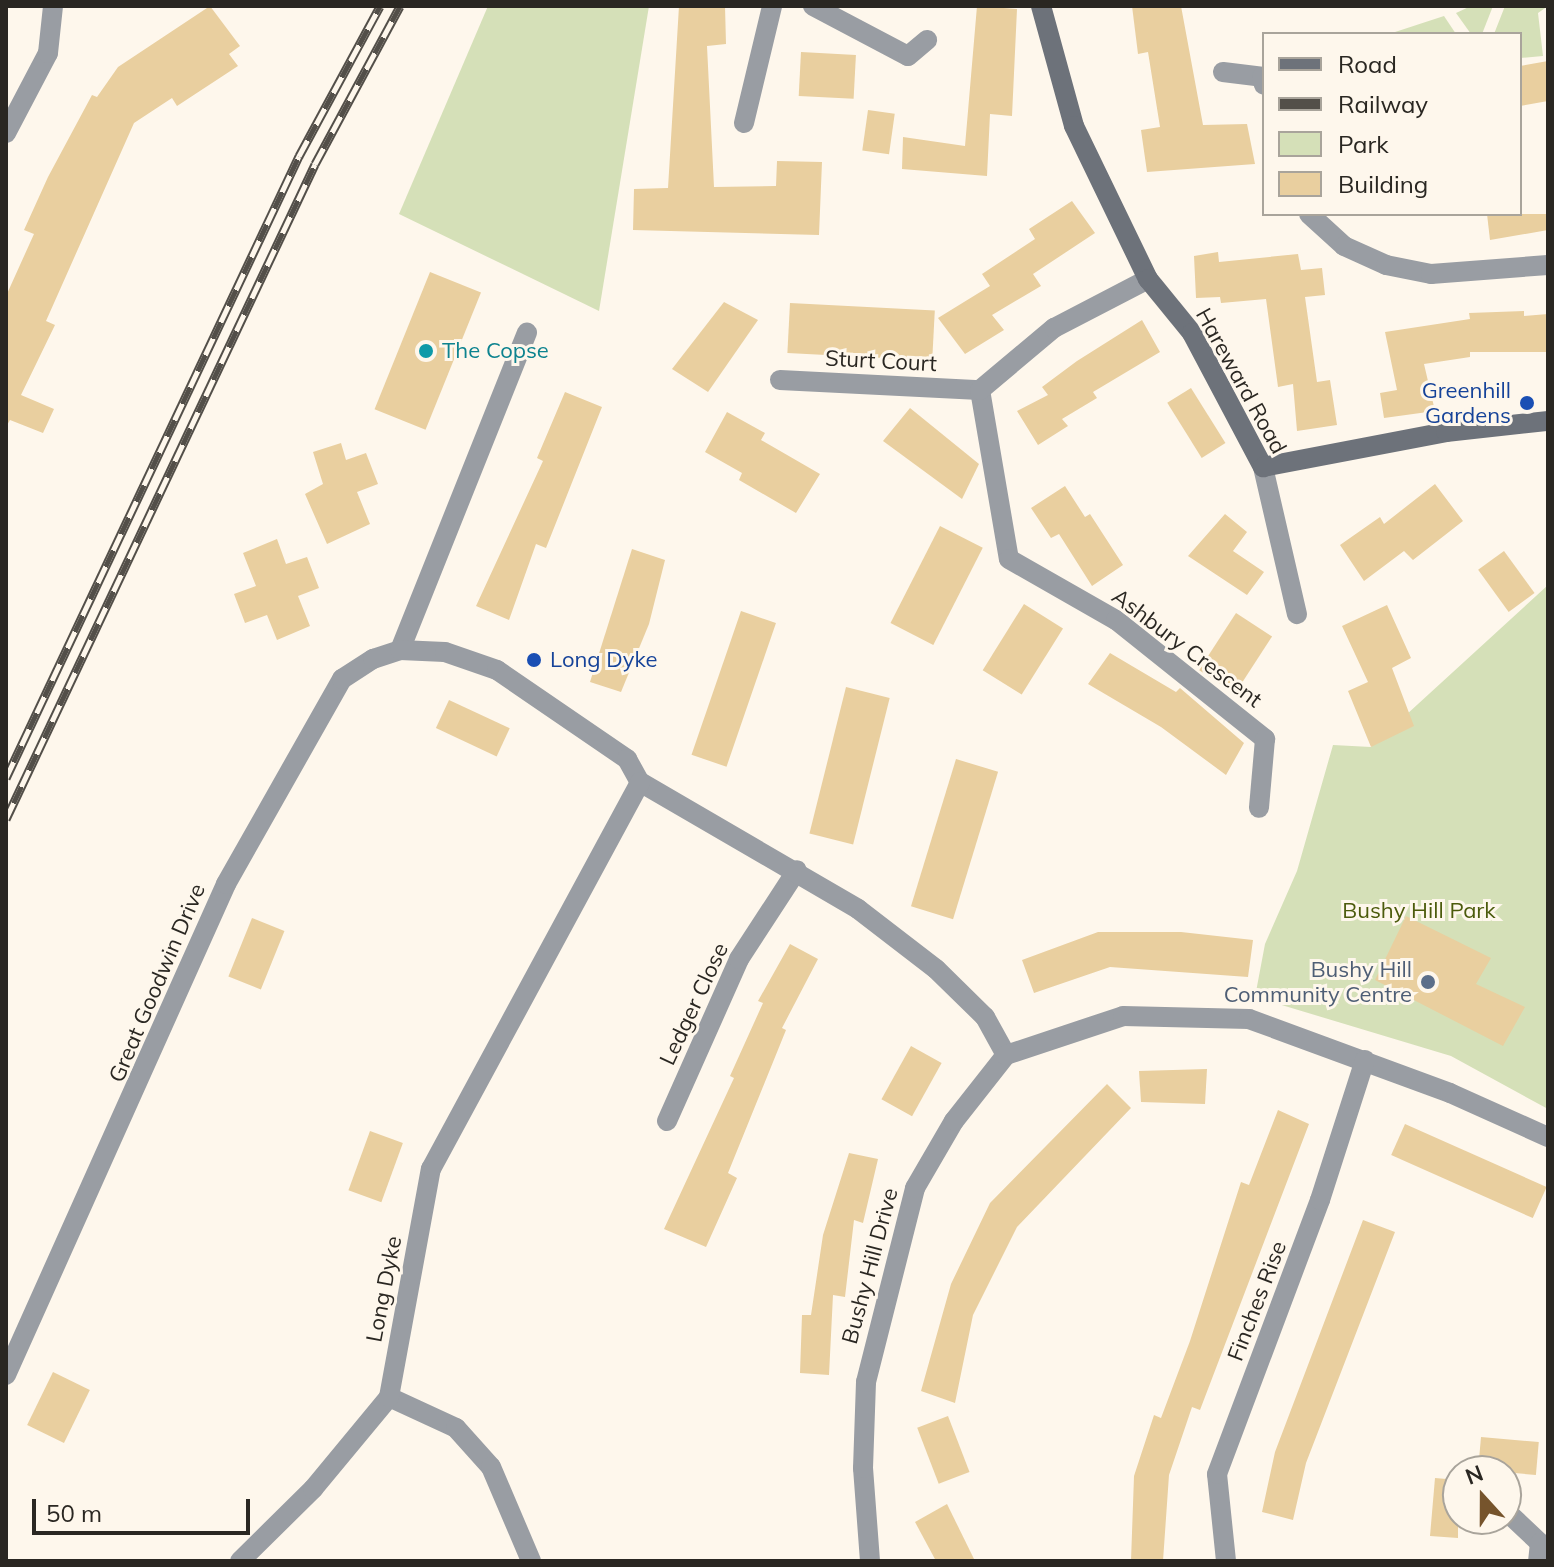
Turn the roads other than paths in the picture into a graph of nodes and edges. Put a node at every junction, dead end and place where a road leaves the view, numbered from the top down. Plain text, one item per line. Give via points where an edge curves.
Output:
1 (772, 6) edge
2 (813, 6) edge
3 (1041, 6) edge
4 (57, 7) edge
5 (927, 40) dead end
6 (1223, 72) dead end
7 (1262, 79) edge
8 (744, 123) dead end
9 (6, 133) edge
10 (1311, 216) edge
11 (1548, 265) edge
12 (1148, 279) junction
13 (527, 332) dead end
14 (780, 380) dead end
15 (980, 390) junction
16 (1548, 421) edge
17 (1263, 467) junction
18 (1297, 614) dead end
19 (400, 650) junction
20 (640, 782) junction
21 (1259, 808) dead end
22 (797, 870) junction
23 (1006, 1055) junction
24 (1365, 1060) junction
25 (667, 1121) dead end
26 (1548, 1137) edge
27 (6, 1375) edge
28 (389, 1397) junction
29 (1522, 1526) edge
30 (240, 1561) edge
31 (531, 1561) edge
32 (870, 1561) edge
33 (1226, 1561) edge
34 (1538, 1561) edge

1 - 8 street
2 - 5 street via 908,56
3 - 12 street, Hareward Road via 1074,126
4 - 9 street via 48,53
6 - 7 street
10 - 11 street via 1344,246 1386,265 1431,274
12 - 15 street via 1054,328
12 - 17 street, Hareward Road via 1192,333
13 - 19 street
14 - 15 street, Sturt Court
15 - 21 street, Ashbury Crescent via 1009,559 1116,620 1265,739
16 - 17 street via 1446,432
17 - 18 street, Hareward Road
19 - 20 street, Great Goodwin Drive via 445,652 497,670 627,759
19 - 27 street, Great Goodwin Drive via 365,662 342,679 226,884
20 - 22 street, Great Goodwin Drive
20 - 28 street, Long Dyke via 431,1169
22 - 23 street, Great Goodwin Drive via 936,969 985,1017
22 - 25 street, Ledger Close via 739,959
23 - 24 street via 1123,1016 1249,1019
23 - 32 street, Bushy Hill Drive via 954,1121 915,1188 899,1247 866,1382 863,1468
24 - 26 street
24 - 33 street, Finches Rise via 1320,1200 1217,1474
28 - 30 street, Long Dyke via 313,1489
28 - 31 street via 456,1428 491,1467
29 - 34 street via 1540,1543

